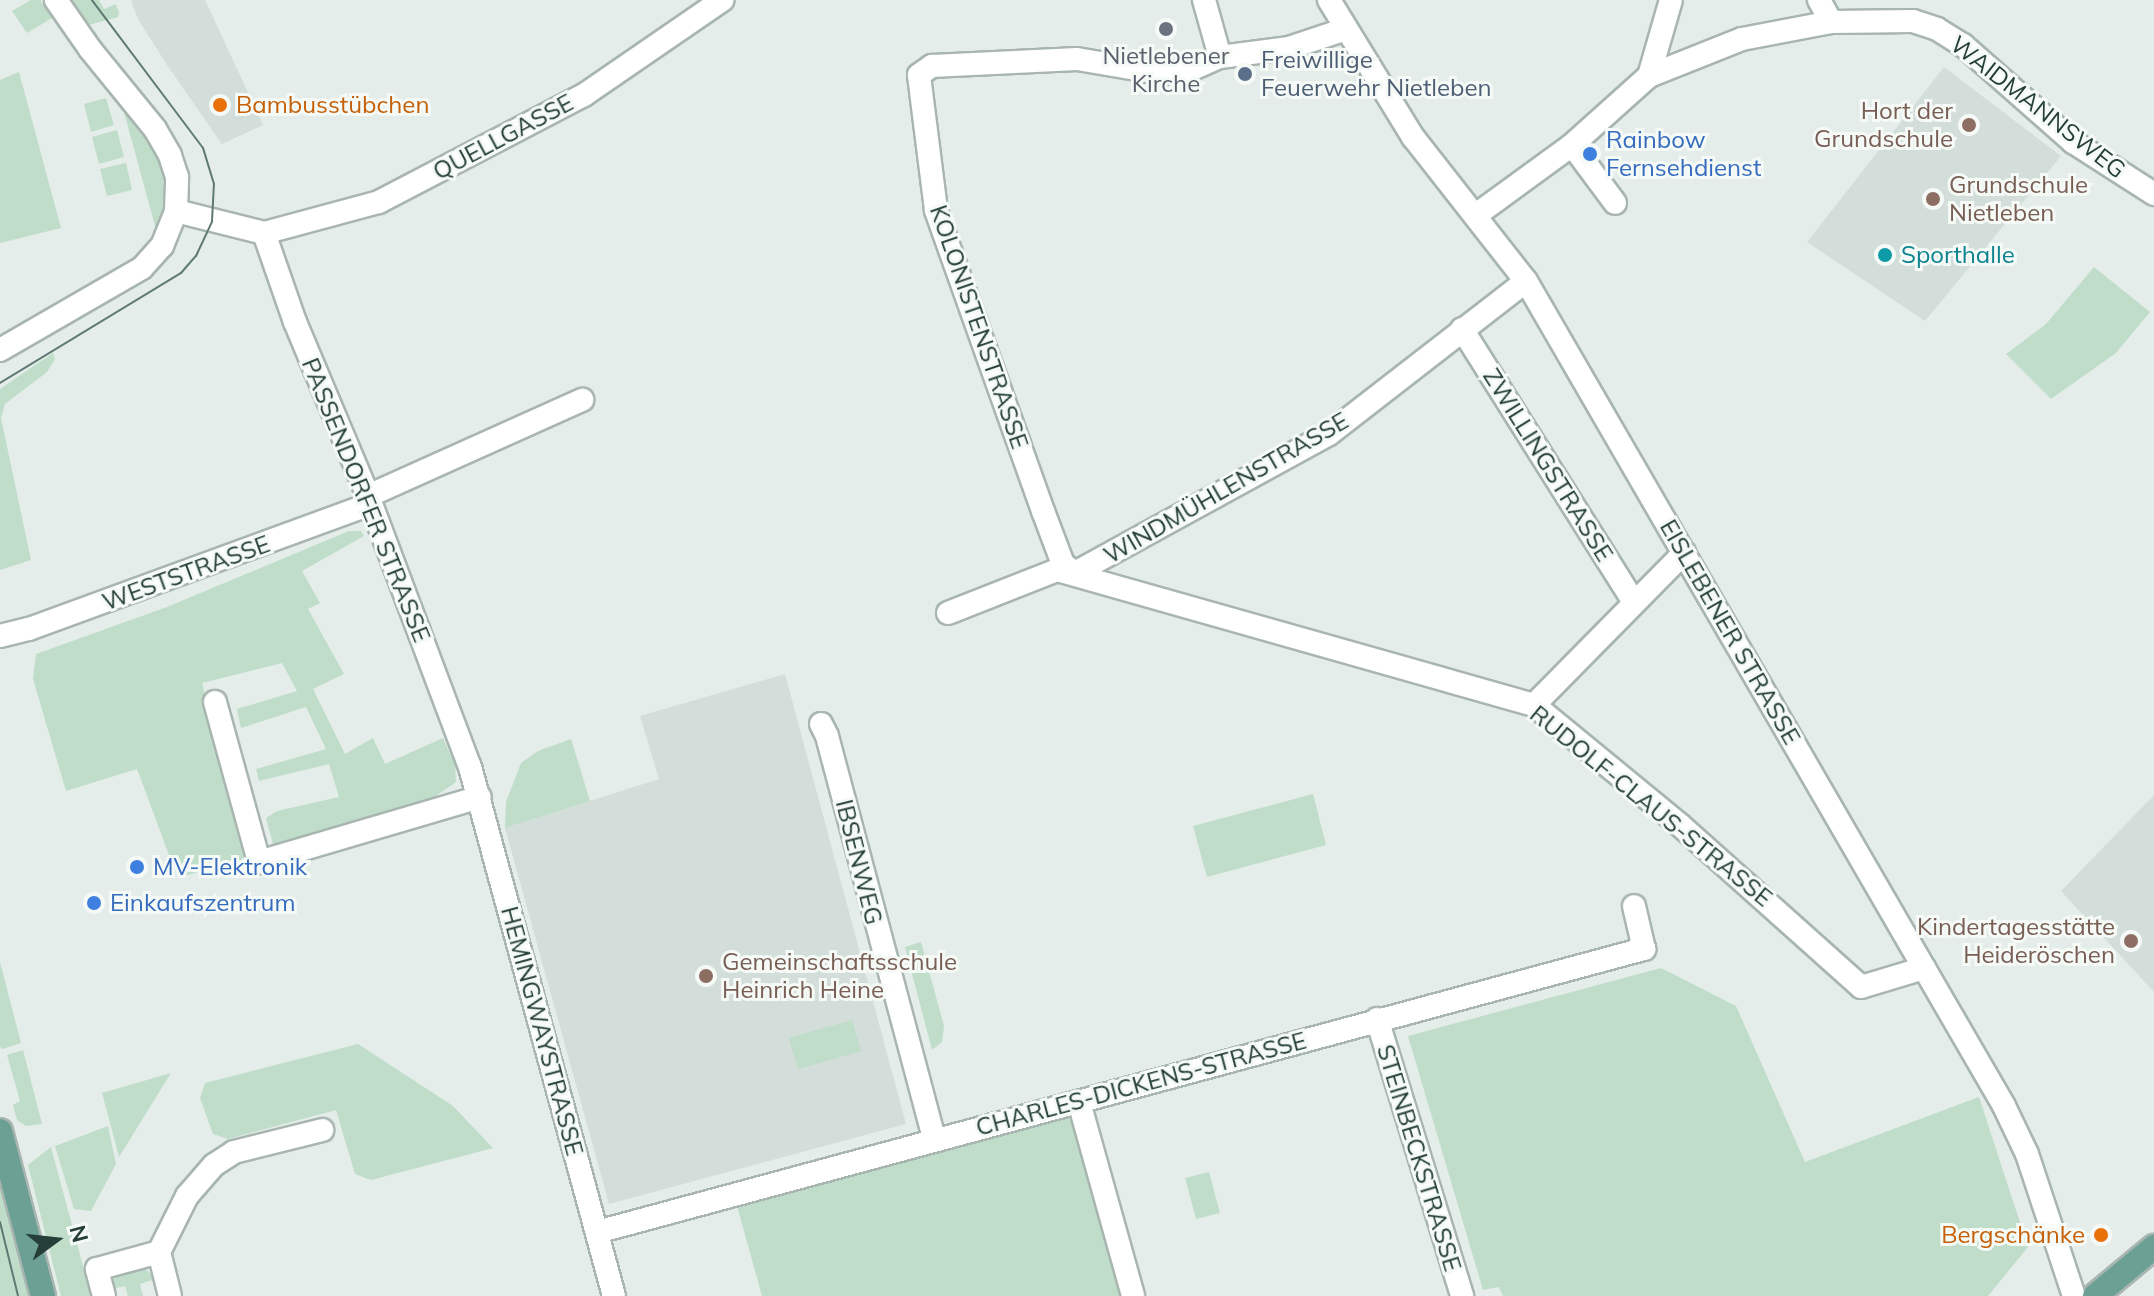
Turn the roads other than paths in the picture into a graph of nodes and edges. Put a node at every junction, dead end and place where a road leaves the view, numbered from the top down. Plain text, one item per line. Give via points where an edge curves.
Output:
1 (56, 0) edge
2 (722, 0) edge
3 (1204, 0) edge
4 (1329, 0) edge
5 (1671, 0) edge
6 (1819, 0) edge
7 (1831, 22) junction
8 (1346, 29) junction
9 (1220, 57) junction
10 (1649, 76) junction
11 (1572, 145) junction
12 (2154, 194) edge
13 (1615, 203) dead end
14 (176, 211) junction
15 (1476, 215) junction
16 (264, 233) junction
17 (1526, 281) junction
18 (1462, 329) junction
19 (0, 350) edge
20 (582, 400) dead end
21 (369, 500) junction
22 (1684, 553) junction
23 (1075, 573) junction
24 (1633, 601) junction
25 (948, 613) dead end
26 (0, 636) edge
27 (215, 702) dead end
28 (1534, 705) junction
29 (821, 724) dead end
30 (470, 767) joint
31 (480, 797) junction
32 (1634, 906) dead end
33 (1924, 968) junction
34 (1377, 1019) junction
35 (1079, 1102) junction
36 (322, 1130) dead end
37 (0, 1131) edge
38 (934, 1139) junction
39 (597, 1232) junction
40 (2154, 1247) edge
41 (159, 1252) junction
42 (43, 1296) edge
43 (104, 1296) edge
44 (170, 1296) edge
45 (614, 1296) edge
46 (1133, 1296) edge
47 (1462, 1296) edge
48 (2074, 1296) edge
49 (2095, 1296) edge

1 - 14 street via 170,155 177,177
2 - 16 street, QUELLGASSE via 584,95 379,202
3 - 9 street
4 - 8 street, EISLEBENER STRASSE
5 - 10 street
6 - 7 street
7 - 10 street, WAIDMANNSWEG via 1742,39
7 - 12 street, WAIDMANNSWEG via 1913,21 1937,29 1963,45 2073,142
8 - 9 street via 1289,48
8 - 15 street, EISLEBENER STRASSE via 1413,137
9 - 23 street, KOLONISTENSTRASSE via 1188,71 1160,73 1077,59 932,66 919,75 936,210 1063,564
10 - 11 street, WAIDMANNSWEG
11 - 13 street
11 - 15 street, WAIDMANNSWEG
14 - 16 street
14 - 19 street via 162,246 142,268
15 - 17 street, EISLEBENER STRASSE
16 - 21 street, PASSENDORFER STRASSE
17 - 18 street, WINDMÜHLENSTRASSE
17 - 22 street, EISLEBENER STRASSE
18 - 23 street, WINDMÜHLENSTRASSE via 1329,434
18 - 24 street, ZWILLINGSTRASSE
20 - 21 street, WESTSTRASSE
21 - 26 street, WESTSTRASSE via 69,615
21 - 30 street, PASSENDORFER STRASSE
22 - 24 street
22 - 33 street, EISLEBENER STRASSE
23 - 25 street via 1057,570
23 - 28 street, RUDOLF-CLAUS-STRASSE
24 - 28 street
27 - 31 street via 259,862
28 - 33 street, RUDOLF-CLAUS-STRASSE via 1680,825 1861,987
29 - 38 street, IBSENWEG
30 - 31 street, HEMINGWAYSTRASSE
31 - 39 street, HEMINGWAYSTRASSE
32 - 34 street, CHARLES-DICKENS-STRASSE via 1644,949
33 - 48 street, EISLEBENER STRASSE via 2027,1154
34 - 35 street, CHARLES-DICKENS-STRASSE
34 - 47 street, STEINBECKSTRASSE
35 - 38 street, CHARLES-DICKENS-STRASSE
35 - 46 street
36 - 41 street via 234,1152 214,1165 187,1196
37 - 42 main road
38 - 39 street, CHARLES-DICKENS-STRASSE
39 - 45 street, HEMINGWAYSTRASSE
40 - 49 main road
41 - 43 street via 97,1269
41 - 44 street

